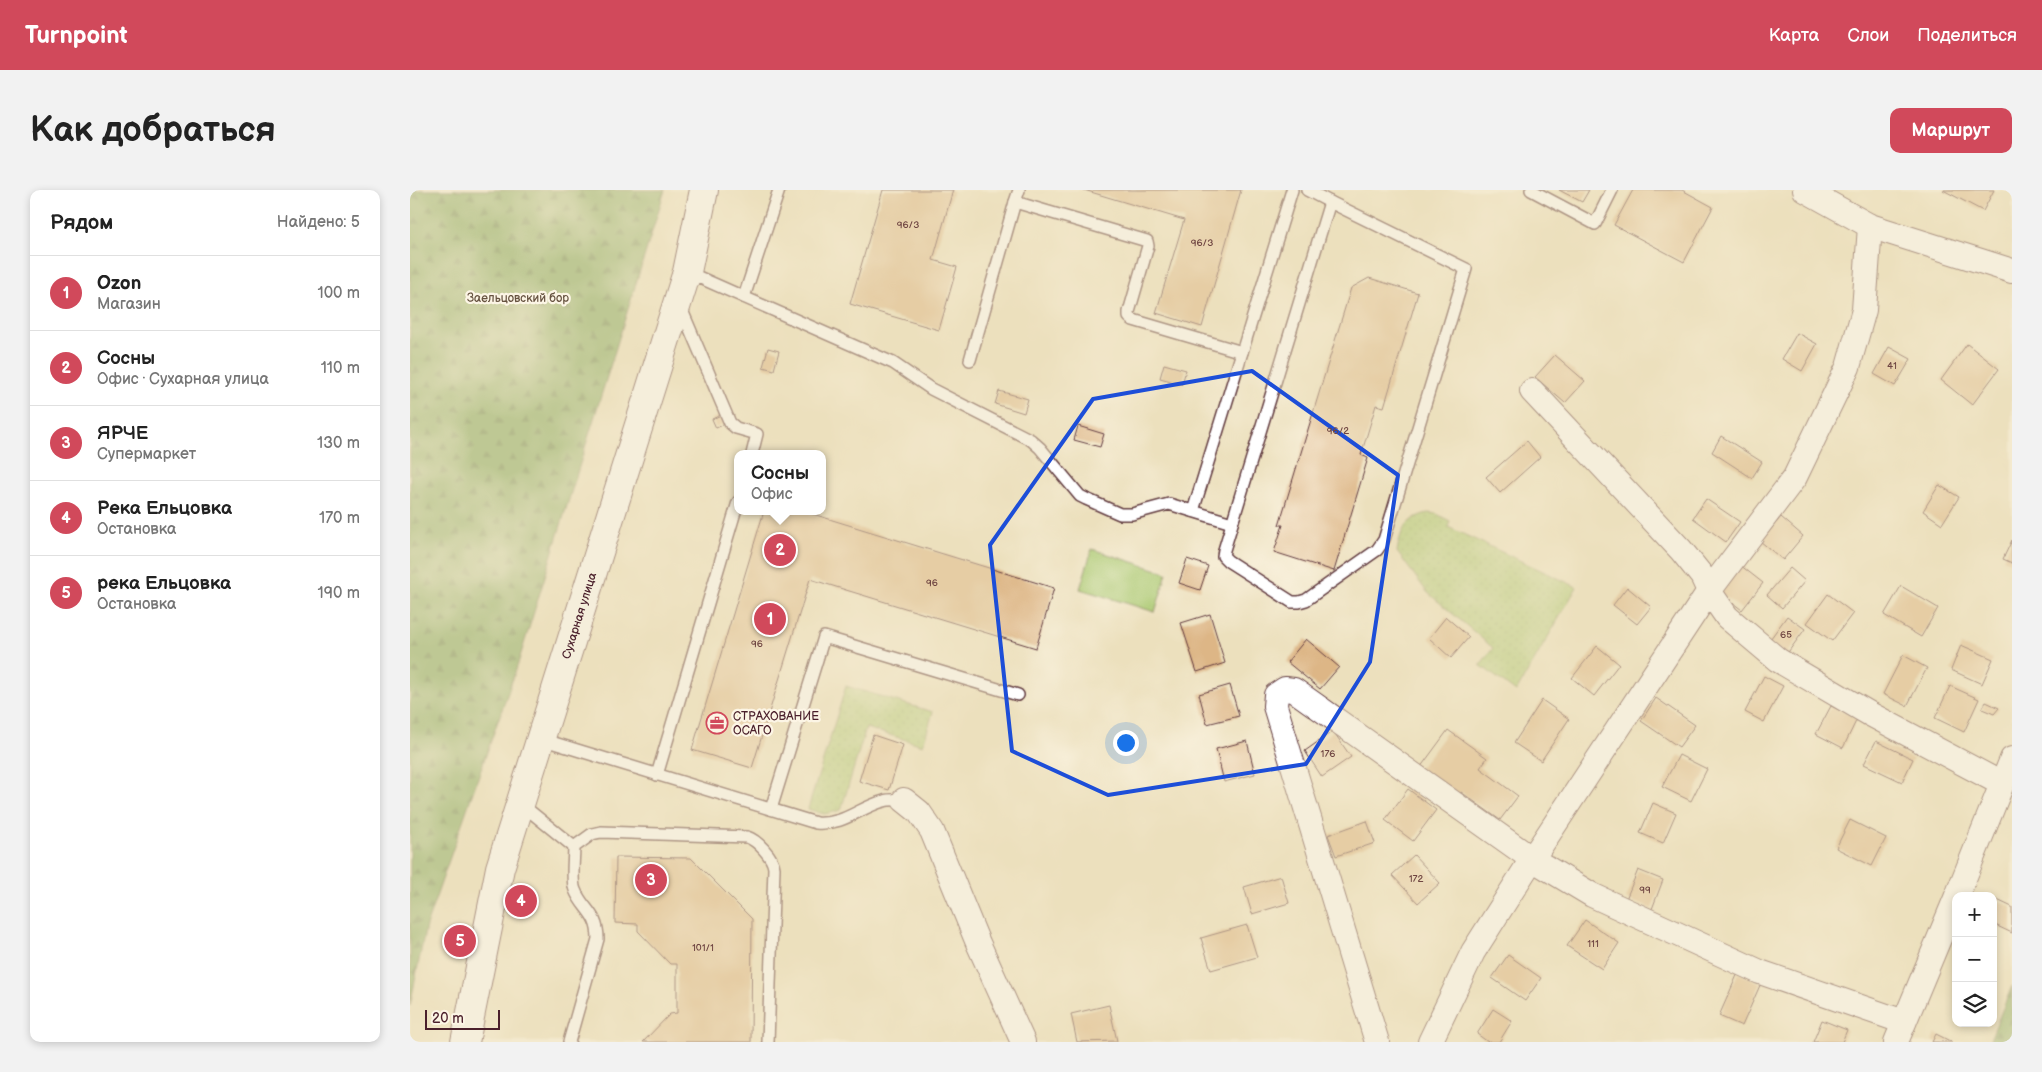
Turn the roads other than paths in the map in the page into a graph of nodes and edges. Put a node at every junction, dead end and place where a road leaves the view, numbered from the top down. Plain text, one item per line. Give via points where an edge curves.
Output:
1 (704, 190) edge
2 (779, 190) edge
3 (1019, 190) edge
4 (1292, 190) edge
5 (1307, 190) edge
6 (1531, 190) edge
7 (1612, 190) edge
8 (1805, 190) edge
9 (1015, 202) junction
10 (1330, 202) junction
11 (1870, 226) junction
12 (2012, 271) edge
13 (688, 272) junction
14 (744, 298) junction
15 (678, 302) junction
16 (1242, 352) junction
17 (970, 360) dead end
18 (1532, 391) dead end
19 (753, 450) edge
20 (1193, 511) junction
21 (734, 515) edge
22 (1232, 523) junction
23 (1709, 591) junction
24 (1018, 695) dead end
25 (541, 739) junction
26 (2012, 759) edge
27 (658, 775) junction
28 (2002, 784) junction
29 (904, 800) joint
30 (521, 803) junction
31 (771, 809) junction
32 (574, 847) junction
33 (1532, 858) junction
34 (1958, 892) edge
35 (1952, 907) edge
36 (1900, 1032) edge
37 (465, 1042) edge
38 (569, 1042) edge
39 (768, 1042) edge
40 (1023, 1042) edge
41 (1376, 1042) edge
42 (1430, 1042) edge

1 - 13 street, Сухарная улица
2 - 14 lane
3 - 9 lane
4 - 16 lane
5 - 10 lane
6 - 7 lane via 1595,224
8 - 11 street
9 - 16 lane via 1145,239 1148,246 1129,317
9 - 17 lane
10 - 22 lane
10 - 22 lane via 1466,270 1386,533 1377,550 1306,600 1292,602 1223,556
11 - 12 street
11 - 23 street via 1864,310 1848,367 1795,478
13 - 14 lane
13 - 15 street, Сухарная улица
14 - 20 lane via 893,364 931,390 1031,440 1080,496 1126,514 1169,504
15 - 19 lane via 730,423 758,434
15 - 25 street, Сухарная улица
16 - 20 lane
18 - 23 street via 1681,550 1702,576
20 - 22 lane
21 - 27 lane
23 - 28 street via 1728,617 1778,660 1870,714
23 - 33 street
24 - 31 lane via 824,637
25 - 27 lane
25 - 30 street, Сухарная улица
26 - 28 street
27 - 31 lane
28 - 34 street
29 - 31 lane via 886,800 829,824
29 - 40 street via 919,812 932,831
30 - 32 lane
30 - 37 street, Сухарная улица via 500,868
32 - 38 lane via 574,889 594,918 598,939
32 - 39 lane via 592,834 602,832 752,839 770,858 774,868
33 - 36 street via 1592,896
33 - 41 street via 1294,690 1285,689 1276,695 1274,706
33 - 42 street via 1474,952
35 - 36 street

